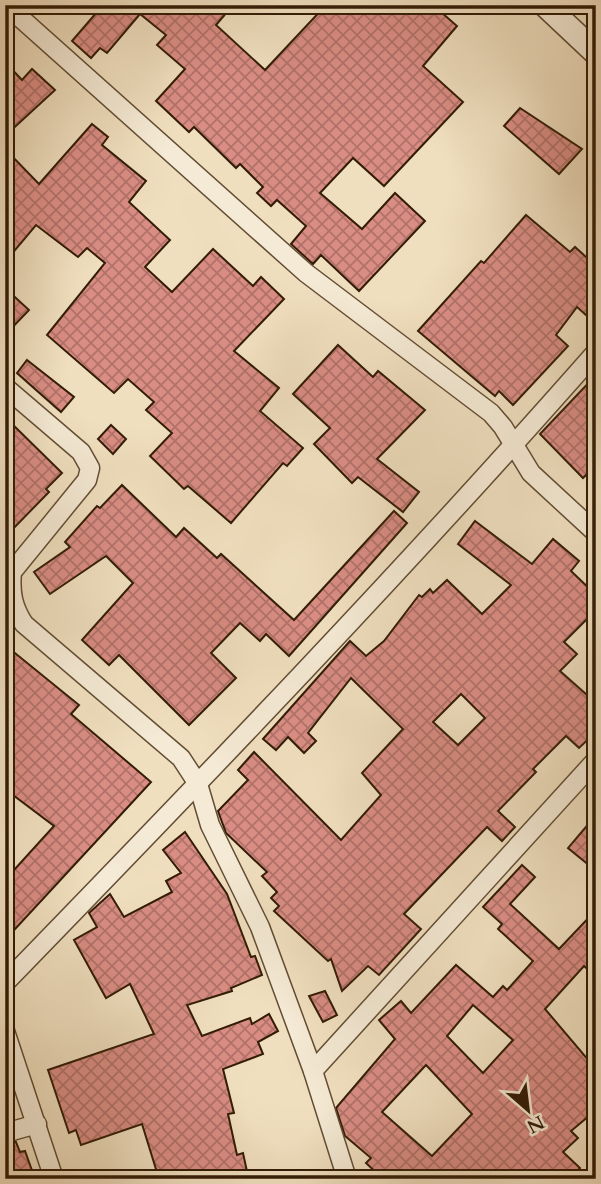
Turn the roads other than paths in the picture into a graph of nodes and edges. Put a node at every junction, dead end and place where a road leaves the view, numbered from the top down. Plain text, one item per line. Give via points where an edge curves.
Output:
1 (6, 5) edge
2 (545, 5) edge
3 (596, 53) edge
4 (596, 352) edge
5 (5, 387) edge
6 (514, 445) junction
7 (596, 533) edge
8 (596, 760) edge
9 (198, 784) junction
10 (5, 983) edge
11 (5, 1031) edge
12 (313, 1071) junction
13 (37, 1124) junction
14 (5, 1133) edge
15 (54, 1179) edge
16 (347, 1179) edge

1 - 6 street via 306,273 491,413
2 - 3 street
4 - 6 street
5 - 9 street via 81,452 90,468 87,480 12,572 15,609 24,624 181,758
6 - 7 street via 545,490
6 - 9 street
8 - 12 street
9 - 10 street
9 - 12 street via 210,824 260,927
11 - 13 street
12 - 16 street
13 - 14 street
13 - 15 street

